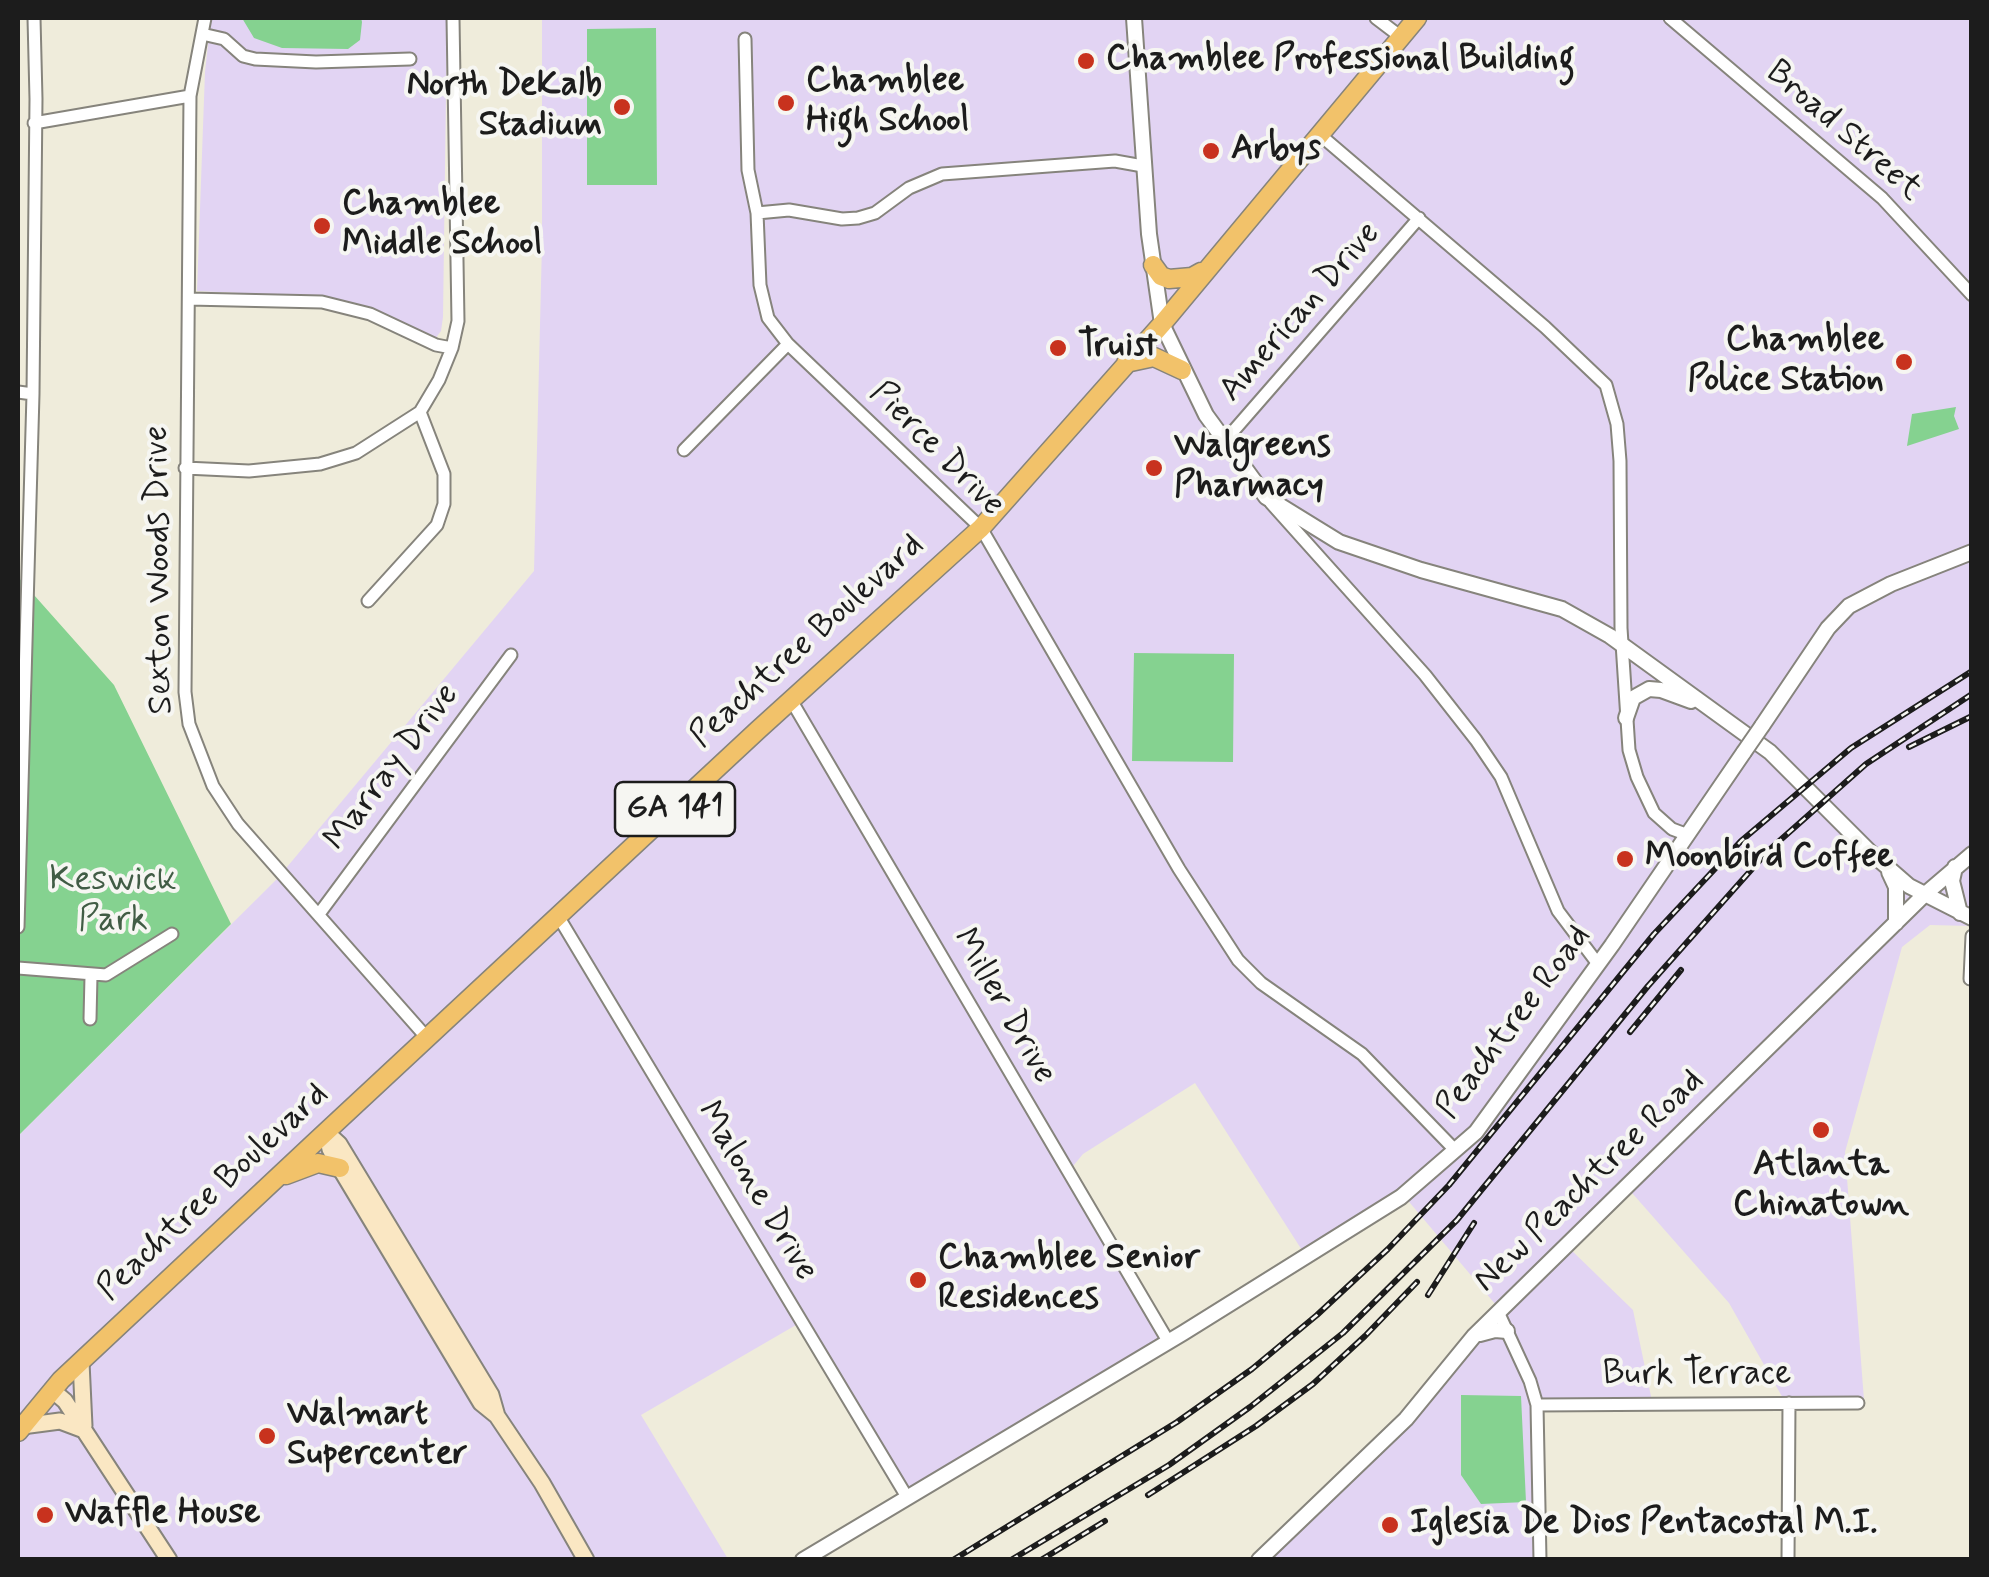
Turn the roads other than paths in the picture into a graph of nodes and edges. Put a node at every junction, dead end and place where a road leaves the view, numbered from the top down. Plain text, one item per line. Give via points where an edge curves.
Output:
1 (34, 18) edge
2 (205, 18) edge
3 (452, 18) edge
4 (1134, 18) edge
5 (1376, 18) edge
6 (1418, 18) edge
7 (1670, 18) edge
8 (202, 34) junction
9 (1401, 37) junction
10 (745, 39) dead end
11 (410, 59) dead end
12 (190, 96) junction
13 (34, 123) junction
14 (1320, 134) junction
15 (1143, 158) junction
16 (757, 213) junction
17 (1419, 218) junction
18 (1153, 265) junction
19 (1210, 266) junction
20 (1972, 295) edge
21 (188, 299) junction
22 (1162, 324) junction
23 (788, 344) junction
24 (452, 348) junction
25 (1126, 363) junction
26 (1182, 370) junction
27 (18, 392) edge
28 (33, 394) junction
29 (420, 412) junction
30 (1223, 443) junction
31 (684, 450) dead end
32 (185, 468) junction
33 (1266, 497) junction
34 (981, 528) junction
35 (1972, 552) edge
36 (368, 601) dead end
37 (1622, 643) junction
38 (512, 655) dead end
39 (791, 700) junction
40 (1713, 710) junction
41 (1626, 718) junction
42 (1688, 836) junction
43 (1972, 854) edge
44 (1887, 867) junction
45 (1955, 867) junction
46 (1924, 895) junction
47 (319, 914) junction
48 (558, 916) junction
49 (1966, 916) edge
50 (1896, 923) junction
51 (18, 927) edge
52 (172, 934) dead end
53 (1972, 936) edge
54 (1598, 964) junction
55 (18, 968) edge
56 (91, 976) junction
57 (1970, 980) edge
58 (90, 1019) dead end
59 (428, 1038) junction
60 (326, 1132) junction
61 (1455, 1150) junction
62 (340, 1168) junction
63 (277, 1178) junction
64 (1499, 1314) junction
65 (1507, 1331) junction
66 (1474, 1336) junction
67 (1168, 1341) junction
68 (81, 1362) junction
69 (52, 1390) junction
70 (1788, 1403) junction
71 (1858, 1404) dead end
72 (1537, 1405) junction
73 (496, 1416) junction
74 (20, 1429) edge
75 (85, 1432) junction
76 (907, 1497) junction
77 (170, 1560) edge
78 (586, 1560) edge
79 (803, 1560) edge
80 (1259, 1560) edge
81 (1540, 1560) edge
82 (1788, 1560) edge

1 - 13 street
2 - 8 street, Sexton Woods Drive
3 - 24 street via 458,321
4 - 15 street
5 - 9 street
6 - 9 highway, Peachtree Boulevard / GA 141
7 - 20 street, Broad Street via 1882,198
8 - 11 street via 224,38 255,60
8 - 12 street, Sexton Woods Drive
9 - 14 highway, Peachtree Boulevard / GA 141
10 - 16 street, Pierce Drive via 746,140
12 - 13 street
12 - 21 street, Sexton Woods Drive
13 - 28 street
14 - 17 street
14 - 19 highway, Peachtree Boulevard / GA 141
15 - 16 street via 942,174 858,218
15 - 18 street
16 - 23 street, Pierce Drive via 763,300
17 - 30 street, American Drive
17 - 37 street via 1606,385 1620,461
18 - 19 highway via 1169,279 1197,276
18 - 22 street
19 - 22 highway, Peachtree Boulevard / GA 141
21 - 24 street via 322,302
21 - 32 street, Sexton Woods Drive
22 - 25 highway, Peachtree Boulevard / GA 141
22 - 26 street
23 - 31 street
23 - 34 street, Pierce Drive
24 - 29 street
25 - 26 highway via 1154,357
25 - 34 highway, Peachtree Boulevard / GA 141
26 - 30 street
27 - 28 street
28 - 51 street
29 - 32 street via 356,453 320,464
29 - 36 street via 444,474 444,504 436,524
30 - 33 street
32 - 47 street, Sexton Woods Drive via 189,724 213,786 238,824
33 - 37 street via 1339,542 1562,609
33 - 54 street via 1485,752 1558,911
34 - 39 highway, Peachtree Boulevard / GA 141
34 - 61 street, Pierce Drive via 1238,960 1362,1054
35 - 42 street, Peachtree Road, bridge via 1850,606 1828,628
37 - 40 street
37 - 41 street
38 - 47 street, Marray Drive
39 - 48 highway, Peachtree Boulevard / GA 141
39 - 67 street, Miller Drive
40 - 41 street via 1649,689 1634,698
40 - 44 street via 1770,752
41 - 42 street via 1631,758 1648,802 1661,820
42 - 54 street, Peachtree Road
43 - 45 street, New Peachtree Road
44 - 46 street
44 - 50 street via 1896,887
45 - 46 street, New Peachtree Road
45 - 49 street via 1952,882
46 - 49 street
46 - 50 street, New Peachtree Road
47 - 59 street, Sexton Woods Drive
48 - 59 highway, Peachtree Boulevard / GA 141
48 - 76 street, Malone Drive
50 - 64 street, New Peachtree Road
52 - 56 street via 106,975
53 - 57 street
54 - 61 street, Peachtree Road via 1476,1132
55 - 56 street
56 - 58 street
59 - 60 highway, Peachtree Boulevard / GA 141
60 - 62 main road
60 - 63 highway, Peachtree Boulevard / GA 141
60 - 73 main road via 492,1395
61 - 67 street, Peachtree Road via 1402,1196
62 - 63 highway via 318,1163
62 - 73 main road via 481,1402
63 - 68 highway, Peachtree Boulevard / GA 141
64 - 65 street
64 - 66 street, New Peachtree Road
65 - 66 street
65 - 72 street
66 - 80 street, New Peachtree Road via 1406,1420
67 - 76 street, Peachtree Road
68 - 69 highway, Peachtree Boulevard / GA 141
68 - 75 main road
69 - 74 highway, Peachtree Boulevard / GA 141
69 - 75 main road
70 - 71 street, Burk Terrace
70 - 72 street, Burk Terrace
70 - 82 street
72 - 81 street
73 - 78 main road
74 - 75 main road via 60,1420
75 - 77 main road
76 - 79 street, Peachtree Road

